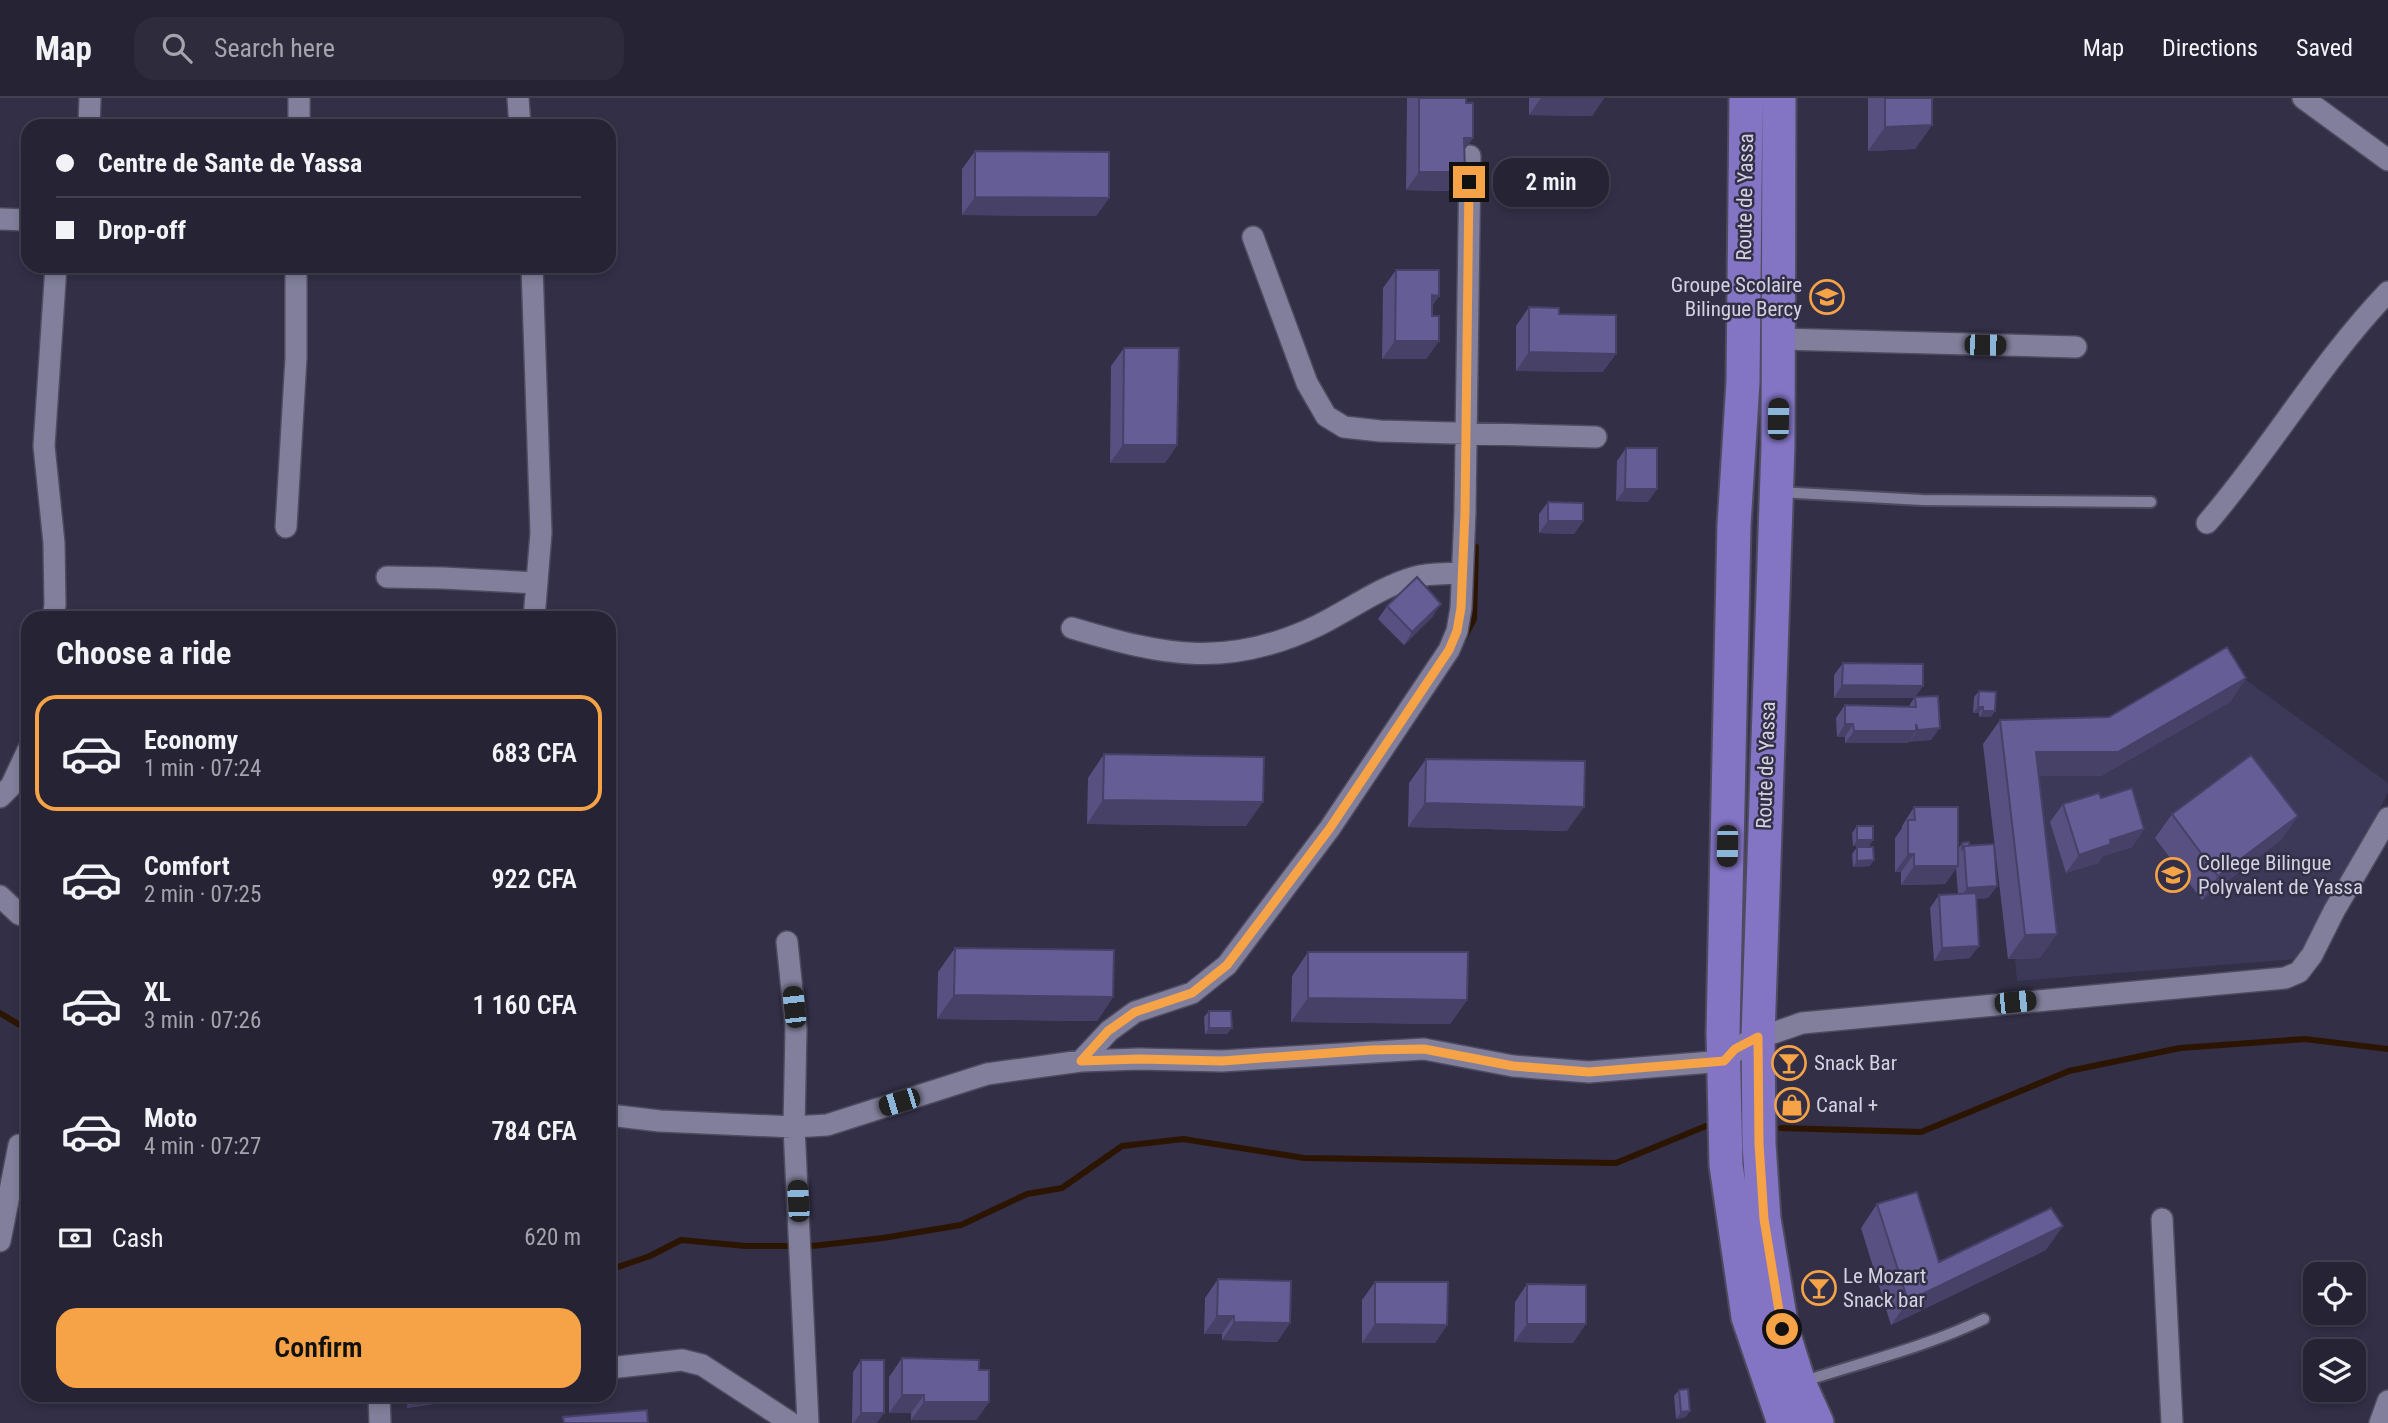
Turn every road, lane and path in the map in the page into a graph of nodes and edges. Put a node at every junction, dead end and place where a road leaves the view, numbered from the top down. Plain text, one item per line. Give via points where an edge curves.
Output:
1 (90, 98) edge
2 (299, 98) edge
3 (518, 98) edge
4 (1746, 98) edge
5 (1780, 98) edge
6 (2304, 98) edge
7 (89, 119) edge
8 (299, 119) edge
9 (520, 119) edge
10 (1469, 156) edge
11 (2388, 160) edge
12 (0, 219) edge
13 (21, 220) edge
14 (1253, 237) dead end
15 (56, 273) edge
16 (296, 273) edge
17 (532, 273) edge
18 (2388, 292) edge
19 (1780, 339) junction
20 (2076, 347) dead end
21 (1465, 435) junction
22 (1596, 437) dead end
23 (1740, 441) junction
24 (1777, 445) junction
25 (1775, 492) junction
26 (2151, 502) dead end
27 (2207, 523) dead end
28 (286, 527) dead end
29 (1462, 573) junction
30 (387, 577) dead end
31 (537, 583) junction
32 (54, 611) edge
33 (535, 611) edge
34 (1072, 628) dead end
35 (21, 765) edge
36 (0, 797) edge
37 (2388, 818) edge
38 (0, 896) edge
39 (21, 915) edge
40 (787, 942) dead end
41 (1758, 1037) junction
42 (1081, 1061) junction
43 (1724, 1061) junction
44 (616, 1116) edge
45 (794, 1127) junction
46 (19, 1145) dead end
47 (2162, 1219) dead end
48 (0, 1241) edge
49 (1984, 1319) dead end
50 (616, 1367) edge
51 (1799, 1383) junction
52 (2388, 1401) edge
53 (379, 1402) edge
54 (380, 1423) edge
55 (791, 1423) edge
56 (808, 1423) edge
57 (1784, 1423) edge
58 (1817, 1423) edge
59 (2172, 1423) edge
60 (2380, 1423) edge

1 - 7 street
2 - 8 street
3 - 9 street
4 - 23 main road, Route de Yassa
5 - 19 main road, Route de Yassa
6 - 11 street
10 - 21 street
12 - 13 street
14 - 21 street via 1307,383 1326,416 1344,427
15 - 32 street via 44,446 54,543
16 - 28 street
17 - 31 street via 541,533
18 - 27 street via 2331,359
19 - 20 street
19 - 24 main road, Route de Yassa
21 - 22 street
21 - 29 street
23 - 24 main road
23 - 43 main road, Route de Yassa via 1734,525
24 - 25 main road, Route de Yassa
25 - 26 lane via 1922,500
25 - 41 main road, Route de Yassa
29 - 34 street via 1417,576 1319,625 1262,647 1223,654 1136,647
29 - 42 street via 1461,608 1449,650 1330,828 1227,965 1192,993 1135,1012 1108,1031
30 - 31 street
31 - 33 street
35 - 36 street
37 - 41 street via 2312,955 2299,972 2285,978 1802,1023
38 - 39 street
40 - 45 street via 796,1029
41 - 43 street
41 - 51 main road, Route de Yassa via 1764,1219 1782,1329
42 - 43 street via 1222,1061 1424,1049 1513,1066 1589,1072
42 - 45 street via 987,1074 827,1125
43 - 57 main road, Route de Yassa via 1726,1165 1748,1317
44 - 45 street
45 - 56 street
46 - 48 street
47 - 59 street
49 - 51 lane via 1933,1342
50 - 55 street via 682,1360 702,1365
51 - 58 main road, Route de Yassa
52 - 60 street
53 - 54 street

